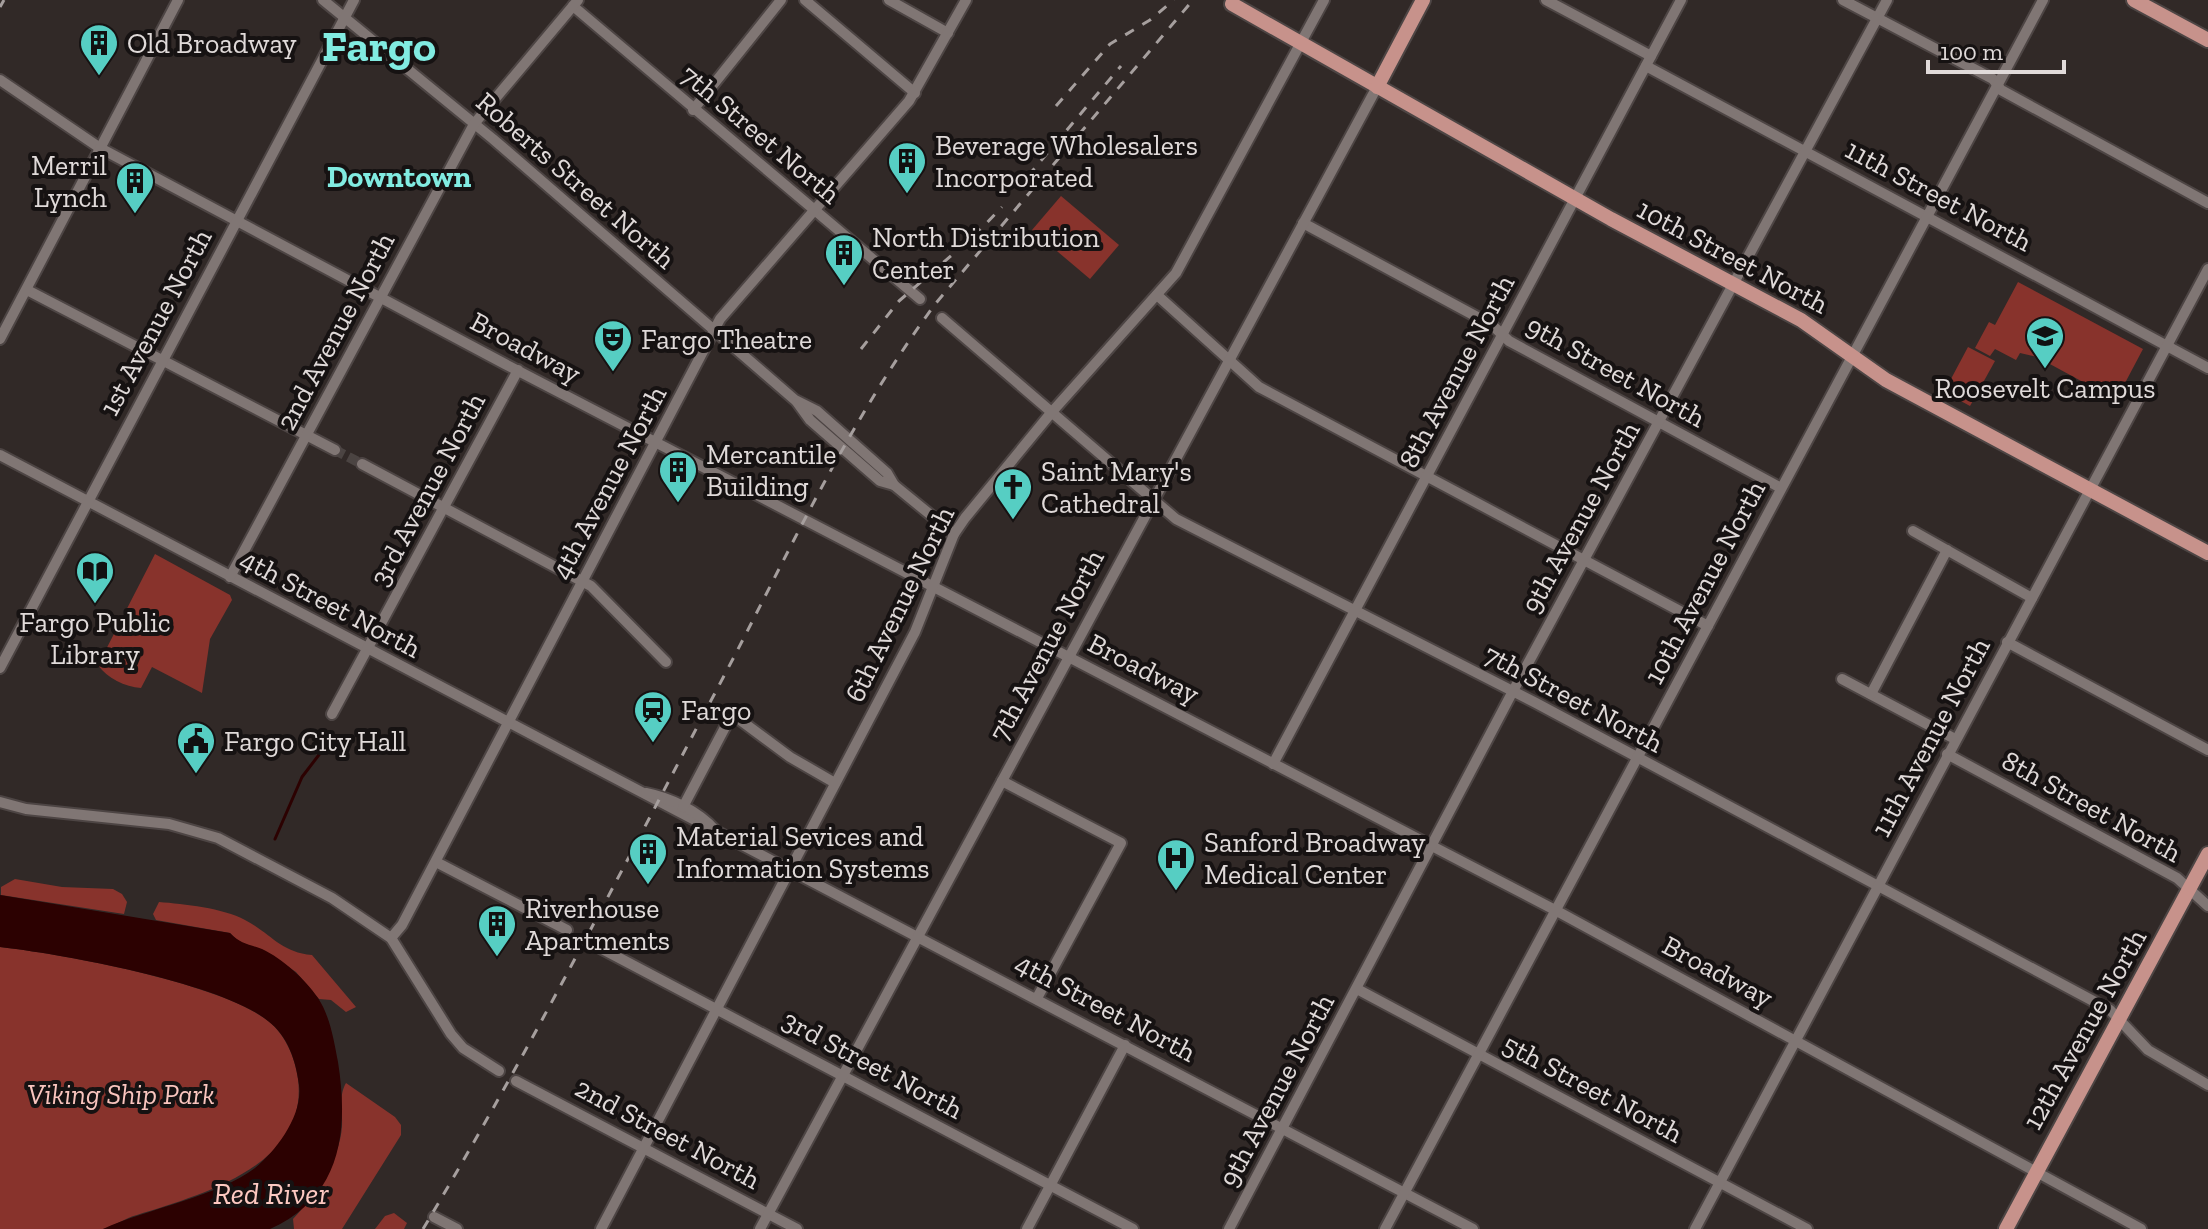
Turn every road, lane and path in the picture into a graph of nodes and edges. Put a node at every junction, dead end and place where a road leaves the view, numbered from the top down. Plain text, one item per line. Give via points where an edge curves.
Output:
1 (178, 0) edge
2 (323, 0) edge
3 (354, 0) edge
4 (781, 0) edge
5 (805, 0) edge
6 (889, 0) edge
7 (966, 0) edge
8 (1324, 0) edge
9 (1423, 0) edge
10 (1546, 0) edge
11 (1681, 0) edge
12 (1843, 0) edge
13 (1887, 0) edge
14 (2043, 0) edge
15 (2134, 0) edge
16 (575, 3) edge
17 (1232, 4) dead end
18 (344, 17) junction
19 (1877, 18) junction
20 (948, 33) junction
21 (2208, 40) edge
22 (1300, 45) junction
23 (1649, 61) junction
24 (0, 80) edge
25 (1997, 84) junction
26 (1377, 87) junction
27 (915, 93) junction
28 (693, 110) junction
29 (474, 124) junction
30 (100, 148) junction
31 (1806, 151) junction
32 (1575, 198) junction
33 (2208, 203) edge
34 (814, 209) junction
35 (1925, 216) junction
36 (235, 221) junction
37 (1303, 223) junction
38 (2208, 269) edge
39 (1735, 285) junction
40 (27, 290) junction
41 (1157, 295) junction
42 (380, 298) junction
43 (920, 299) dead end
44 (942, 318) dead end
45 (714, 331) junction
46 (1503, 334) junction
47 (0, 339) edge
48 (2167, 346) junction
49 (1851, 354) junction
50 (162, 360) junction
51 (1229, 360) junction
52 (2208, 368) edge
53 (518, 370) junction
54 (1051, 413) junction
55 (1659, 423) junction
56 (307, 434) junction
57 (657, 442) junction
58 (335, 450) tunnel mouth
59 (0, 455) edge
60 (362, 464) tunnel mouth
61 (1427, 476) junction
62 (1781, 488) junction
63 (2089, 490) junction
64 (88, 501) junction
65 (1154, 502) junction
66 (446, 510) junction
67 (1913, 531) dead end
68 (954, 534) junction
69 (1947, 550) junction
70 (2208, 553) edge
71 (1584, 560) junction
72 (230, 577) junction
73 (583, 582) junction
74 (935, 586) junction
75 (2032, 598) junction
76 (1353, 609) junction
77 (1708, 626) junction
78 (2007, 642) junction
79 (368, 651) junction
80 (1068, 656) junction
81 (666, 662) dead end
82 (0, 668) edge
83 (1842, 679) dead end
84 (1513, 691) junction
85 (1871, 694) junction
86 (332, 714) dead end
87 (510, 724) junction
88 (1955, 739) junction
89 (2208, 750) edge
90 (1947, 754) junction
91 (1638, 759) junction
92 (1273, 764) junction
93 (1002, 781) junction
94 (835, 783) junction
95 (640, 791) junction
96 (0, 802) edge
97 (683, 807) junction
98 (715, 830) junction
99 (1434, 847) junction
100 (2208, 854) edge
101 (436, 862) junction
102 (789, 868) junction
103 (1878, 886) junction
104 (2189, 891) junction
105 (2208, 906) edge
106 (1555, 910) junction
107 (567, 930) dead end
108 (919, 935) junction
109 (391, 938) junction
110 (589, 942) dead end
111 (1357, 989) junction
112 (1037, 998) junction
113 (717, 1008) junction
114 (2119, 1020) junction
115 (1796, 1040) junction
116 (1125, 1045) junction
117 (1479, 1054) junction
118 (499, 1071) dead end
119 (843, 1075) junction
120 (516, 1081) dead end
121 (2208, 1085) edge
122 (1283, 1128) junction
123 (645, 1147) junction
124 (2036, 1172) junction
125 (1720, 1183) junction
126 (1051, 1186) junction
127 (1404, 1192) junction
128 (768, 1214) junction
129 (434, 1217) dead end
130 (457, 1229) edge
131 (601, 1229) edge
132 (760, 1229) edge
133 (797, 1229) edge
134 (1027, 1229) edge
135 (1133, 1229) edge
136 (1229, 1229) edge
137 (1385, 1229) edge
138 (1473, 1229) edge
139 (1695, 1229) edge
140 (1807, 1229) edge
141 (2006, 1229) edge
142 (2141, 1229) edge

1 - 30 street
2 - 18 street, Roberts Street North
3 - 18 street, 1st Avenue North
4 - 28 street
5 - 27 street
6 - 20 street
7 - 20 street, 4th Avenue North
8 - 22 street, 6th Avenue North
9 - 26 main road, 7th Avenue North
10 - 23 street, 11th Street North
11 - 23 street, 8th Avenue North
12 - 19 street
13 - 19 street, 9th Avenue North
14 - 25 street, 10th Avenue North
15 - 21 main road
16 - 28 street, 7th Street North
16 - 29 street, 2nd Avenue North
17 - 22 main road, 10th Street North
18 - 29 street, Roberts Street North
18 - 36 street, 1st Avenue North
19 - 25 street
19 - 31 street, 9th Avenue North
20 - 27 street, 4th Avenue North
22 - 26 main road, 10th Street North
22 - 41 street, 6th Avenue North via 1176,273
23 - 31 street, 11th Street North
23 - 32 street, 8th Avenue North
24 - 30 street, Broadway
25 - 33 street
25 - 35 street, 10th Avenue North
26 - 32 main road, 10th Street North
26 - 37 street, 7th Avenue North
27 - 34 street, 4th Avenue North
28 - 34 street, 7th Street North
29 - 42 street, 2nd Avenue North
29 - 45 street, Roberts Street North
30 - 36 street, Broadway
30 - 40 street
31 - 35 street, 11th Street North
31 - 39 street, 9th Avenue North
32 - 39 main road, 10th Street North
32 - 46 street, 8th Avenue North
34 - 43 street, 7th Street North
34 - 45 street, 4th Avenue North
35 - 48 street, 11th Street North
35 - 49 street, 10th Avenue North
36 - 42 street, Broadway
36 - 50 street, 1st Avenue North
37 - 46 street, 9th Street North
37 - 51 street, 7th Avenue North
38 - 48 street, 11th Avenue North
39 - 49 main road, 10th Street North
39 - 55 street, 9th Avenue North
40 - 47 street
40 - 50 street
41 - 51 street
41 - 54 street, 6th Avenue North
42 - 53 street, Broadway
42 - 56 street, 2nd Avenue North
44 - 54 street, 7th Street North
45 - 57 street, 4th Avenue North
45 - 68 street, Roberts Street North via 795,400 817,411
46 - 55 street, 9th Street North
46 - 61 street, 8th Avenue North
48 - 52 street, 11th Street North
48 - 63 street, 11th Avenue North
49 - 62 street, 10th Avenue North
49 - 63 main road, 10th Street North via 1886,380
50 - 56 street
50 - 64 street, 1st Avenue North
51 - 61 street via 1259,387
51 - 65 street, 7th Avenue North
53 - 57 street, Broadway
53 - 66 street, 3rd Avenue North
54 - 65 street, 7th Street North
54 - 68 street, 6th Avenue North
55 - 62 street, 9th Street North
55 - 71 street, 9th Avenue North
56 - 58 street
56 - 72 street, 2nd Avenue North
57 - 73 street, 4th Avenue North
57 - 74 street, Broadway
59 - 64 street, 4th Street North
60 - 66 street
61 - 71 street
61 - 76 street, 8th Avenue North
62 - 77 street, 10th Avenue North
63 - 70 main road, 10th Street North
63 - 75 street, 11th Avenue North
64 - 72 street, 4th Street North
64 - 82 street, 1st Avenue North
65 - 76 street, 7th Street North via 1176,519
65 - 80 street, 7th Avenue North
66 - 73 street
66 - 79 street, 3rd Avenue North
67 - 69 street
68 - 74 street, 6th Avenue North
69 - 75 street
69 - 85 street
71 - 77 street
71 - 84 street, 9th Avenue North
72 - 79 street, 4th Street North
73 - 81 street
73 - 87 street, 4th Avenue North
74 - 80 street, Broadway
74 - 94 street, 6th Avenue North
75 - 78 street, 11th Avenue North
76 - 84 street, 7th Street North
76 - 92 street, 8th Avenue North
77 - 91 street, 10th Avenue North
78 - 88 street, 11th Avenue North
78 - 89 street
79 - 86 street, 3rd Avenue North
79 - 87 street, 4th Street North
80 - 92 street, Broadway
80 - 93 street, 7th Avenue North
83 - 85 street
84 - 91 street, 7th Street North
84 - 99 street, 9th Avenue North
85 - 88 street
87 - 95 street, 4th Street North
87 - 101 street, 4th Avenue North
88 - 90 street, 11th Avenue North
90 - 103 street, 11th Avenue North
90 - 104 street, 8th Street North via 2176,877
91 - 103 street, 7th Street North
91 - 106 street, 10th Avenue North
92 - 99 street, Broadway
93 - 108 street, 7th Avenue North
93 - 112 street via 1121,843
94 - 97 street via 732,714
94 - 102 street, 6th Avenue North
95 - 97 street, 4th Street North
95 - 98 street, 4th Street North
96 - 109 street via 169,824 218,838 332,898
97 - 98 street, 4th Street North
98 - 102 street, 4th Street North
99 - 106 street, Broadway
99 - 111 street, 9th Avenue North
100 - 104 main road, 12th Avenue North
101 - 107 street
101 - 109 street, 4th Avenue North
102 - 108 street, 4th Street North
102 - 113 street, 6th Avenue North
103 - 114 street, 7th Street North via 2110,1010
103 - 115 street, 11th Avenue North
104 - 105 street, 8th Street North
104 - 114 main road, 12th Avenue North
106 - 115 street, Broadway
106 - 117 street, 10th Avenue North
108 - 112 street, 4th Street North
108 - 119 street, 7th Avenue North
109 - 118 street via 451,1034
110 - 113 street, 3rd Street North
111 - 117 street, 5th Street North
111 - 122 street, 9th Avenue North
112 - 116 street, 4th Street North
113 - 119 street, 3rd Street North
113 - 123 street, 6th Avenue North
114 - 121 street, 7th Street North via 2148,1050
114 - 124 main road, 12th Avenue North
115 - 124 street, Broadway
115 - 125 street, 11th Avenue North
116 - 122 street, 4th Street North
116 - 126 street
117 - 125 street, 5th Street North
117 - 127 street, 10th Avenue North
119 - 126 street, 3rd Street North
119 - 128 street, 7th Avenue North
120 - 123 street, 2nd Street North
122 - 127 street, 4th Street North
122 - 136 street, 9th Avenue North
123 - 128 street, 2nd Street North
123 - 131 street, 6th Avenue North
124 - 141 main road, 12th Avenue North
124 - 142 street, Broadway
125 - 139 street, 11th Avenue North
125 - 140 street, 5th Street North
126 - 134 street
126 - 135 street, 3rd Street North
127 - 137 street, 10th Avenue North
127 - 138 street, 4th Street North
128 - 132 street, 7th Avenue North
128 - 133 street, 2nd Street North
129 - 130 street

